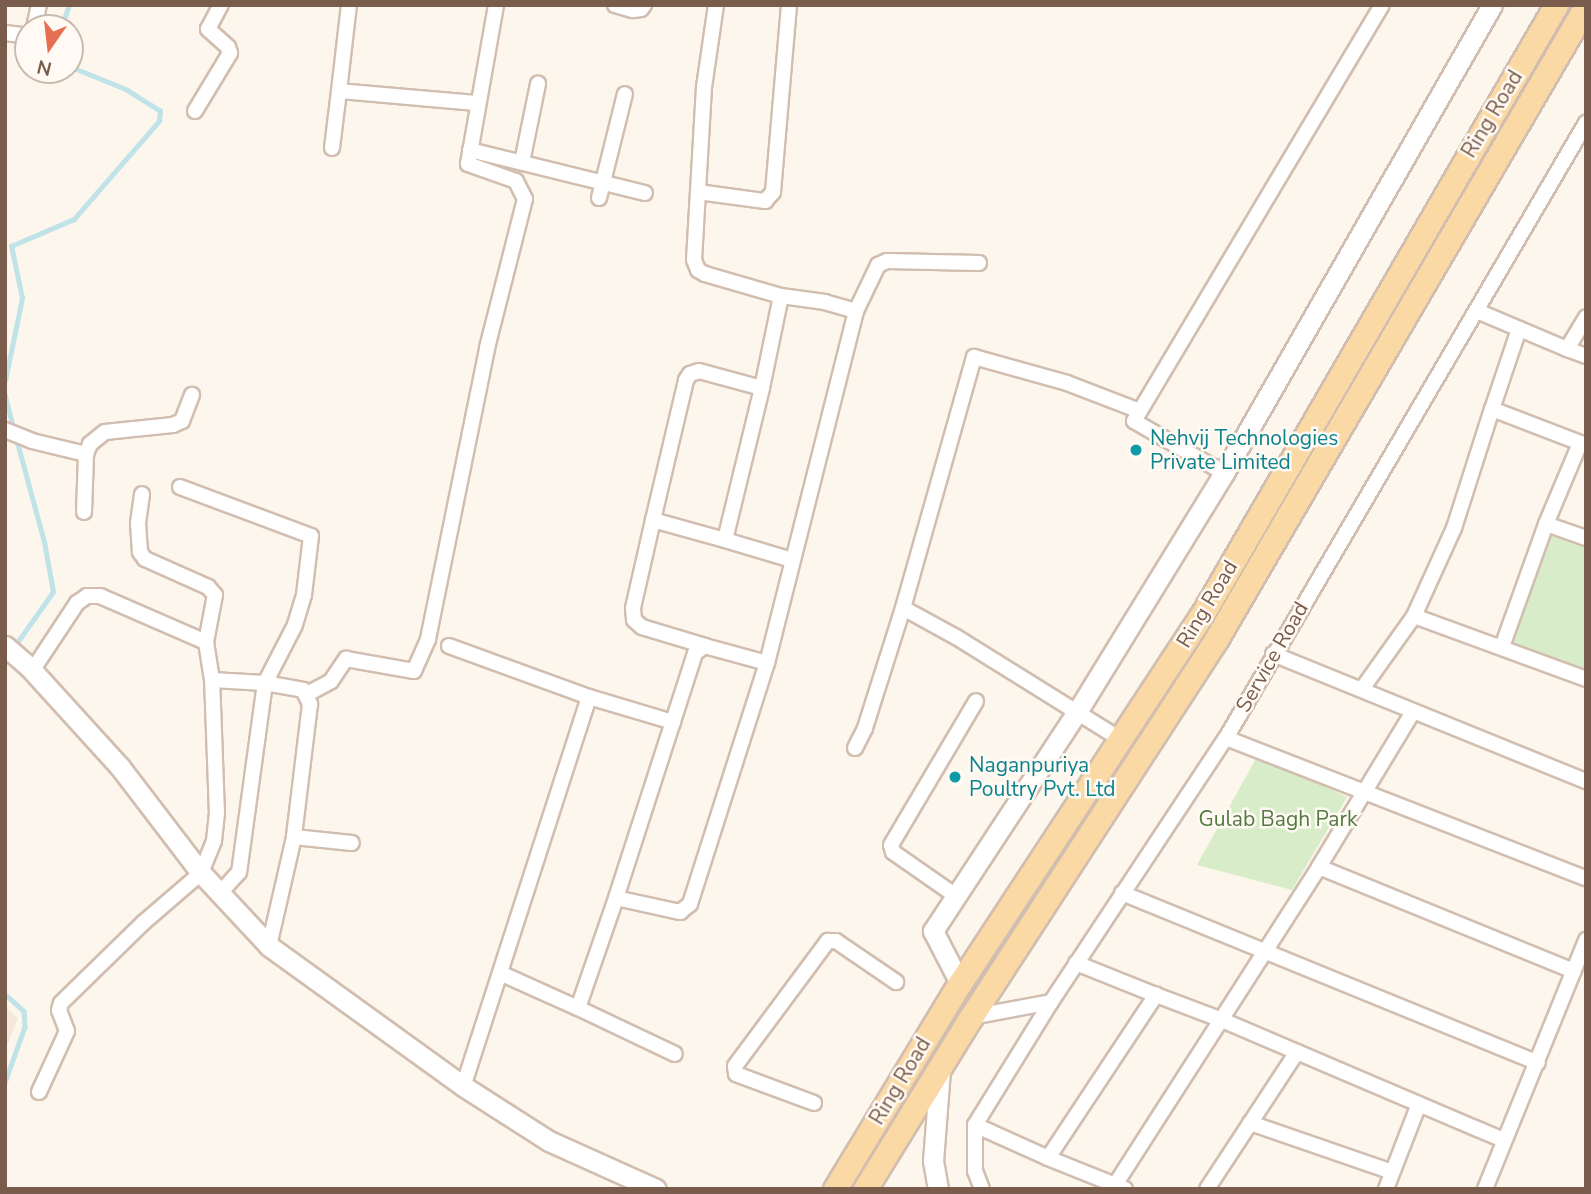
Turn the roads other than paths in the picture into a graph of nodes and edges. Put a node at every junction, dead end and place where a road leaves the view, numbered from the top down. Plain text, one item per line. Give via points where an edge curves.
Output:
1 (221, 5) edge
2 (349, 5) edge
3 (496, 5) edge
4 (615, 5) edge
5 (644, 5) edge
6 (716, 5) edge
7 (789, 5) edge
8 (1382, 5) edge
9 (1492, 5) edge
10 (1556, 5) edge
11 (1586, 6) edge
12 (538, 84) dead end
13 (339, 91) junction
14 (625, 94) dead end
15 (477, 103) junction
16 (195, 111) dead end
17 (1586, 123) edge
18 (332, 148) dead end
19 (470, 150) junction
20 (522, 162) junction
21 (603, 183) junction
22 (698, 191) junction
23 (645, 193) dead end
24 (599, 198) dead end
25 (979, 264) dead end
26 (781, 296) junction
27 (856, 310) junction
28 (1477, 311) junction
29 (1586, 317) edge
30 (1518, 329) junction
31 (1567, 349) junction
32 (1586, 356) edge
33 (762, 387) junction
34 (192, 395) dead end
35 (1492, 409) junction
36 (1140, 411) junction
37 (6, 430) edge
38 (1583, 444) edge
39 (86, 454) junction
40 (1224, 473) junction
41 (180, 487) dead end
42 (142, 494) dead end
43 (84, 512) dead end
44 (653, 520) junction
45 (1546, 524) junction
46 (1586, 538) edge
47 (725, 540) junction
48 (792, 561) junction
49 (903, 608) junction
50 (1414, 616) junction
51 (206, 642) junction
52 (5, 646) edge
53 (449, 646) dead end
54 (705, 646) junction
55 (1502, 647) junction
56 (1273, 654) junction
57 (767, 663) junction
58 (31, 669) junction
59 (1586, 679) edge
60 (212, 680) junction
61 (265, 683) junction
62 (1362, 689) junction
63 (307, 694) junction
64 (589, 697) junction
65 (976, 701) dead end
66 (1077, 712) junction
67 (1413, 712) junction
68 (673, 722) junction
69 (1226, 738) junction
70 (1120, 739) junction
71 (855, 748) dead end
72 (1586, 781) edge
73 (1367, 791) junction
74 (293, 837) junction
75 (352, 843) dead end
76 (1319, 867) junction
77 (201, 873) junction
78 (1586, 878) edge
79 (221, 892) junction
80 (1122, 893) junction
81 (956, 896) junction
82 (616, 898) junction
83 (1586, 940) edge
84 (270, 946) junction
85 (1265, 952) junction
86 (1076, 963) junction
87 (1574, 971) junction
88 (500, 972) junction
89 (896, 982) dead end
90 (960, 983) junction
91 (1156, 995) junction
92 (1051, 1002) junction
93 (578, 1008) junction
94 (971, 1017) junction
95 (1222, 1020) junction
96 (1297, 1052) junction
97 (675, 1054) dead end
98 (1538, 1063) junction
99 (940, 1065) junction
100 (463, 1086) junction
101 (38, 1092) dead end
102 (814, 1103) dead end
103 (1419, 1104) junction
104 (1250, 1123) junction
105 (975, 1125) junction
106 (1503, 1140) junction
107 (1048, 1158) junction
108 (1392, 1172) junction
109 (1120, 1187) edge
110 (649, 1188) edge
111 (835, 1189) edge
112 (865, 1189) edge
113 (939, 1189) edge
114 (982, 1189) edge
115 (1207, 1189) edge
116 (1385, 1189) edge
117 (1485, 1189) edge

1 - 16 street via 208,29 230,53
2 - 13 street
3 - 15 street
4 - 5 street via 632,10
6 - 22 street via 704,87
7 - 22 street via 773,192 765,201
8 - 36 street
9 - 40 street
10 - 70 main road, Ring Road via 1202,615
11 - 94 main road, Ring Road via 1217,638
12 - 20 street
13 - 15 street
13 - 18 street
14 - 21 street
15 - 19 street
17 - 28 street, Service Road
19 - 20 street
19 - 63 street via 468,164 516,181 525,199 484,361 428,639 414,671 345,659 331,681
20 - 21 street
21 - 23 street
21 - 24 street
22 - 26 street via 694,260 698,270
25 - 27 street via 887,261 878,265
26 - 27 street
26 - 33 street
27 - 48 street
28 - 30 street
28 - 56 street, Service Road
29 - 31 street
30 - 31 street
30 - 35 street
31 - 32 street
33 - 44 street via 699,370 690,374
33 - 47 street
34 - 39 street via 183,421 105,432 90,444
35 - 38 street
35 - 50 street via 1454,528
36 - 40 street via 1134,421
36 - 49 street via 1067,383 974,357
37 - 39 street
38 - 45 street
39 - 43 street
40 - 66 street
41 - 61 street via 311,536 304,595 295,625
42 - 51 street via 138,523 140,552 145,559 214,591
44 - 47 street
44 - 54 street via 634,620 642,627
45 - 46 street
45 - 55 street
47 - 48 street
48 - 57 street
49 - 66 street
49 - 71 street
50 - 55 street
50 - 62 street
51 - 58 street via 100,596 87,596 76,603
51 - 60 street
52 - 58 street
53 - 64 street
54 - 57 street
54 - 68 street via 695,653
55 - 59 street
56 - 62 street
56 - 69 street, Service Road
57 - 82 street via 690,904 680,912
58 - 77 street via 120,767
60 - 61 street
60 - 77 street via 217,814 214,841
61 - 63 street
61 - 79 street via 239,872
62 - 67 street
63 - 74 street via 307,737
64 - 68 street
64 - 88 street
65 - 81 street via 891,845 893,852
66 - 70 street
66 - 81 street
67 - 72 street
67 - 73 street
68 - 82 street
69 - 73 street
69 - 80 street, Service Road
70 - 90 main road, Ring Road
73 - 76 street
73 - 78 street
74 - 75 street
74 - 84 street
76 - 85 street
76 - 87 street
77 - 79 street
77 - 101 street via 61,1003 67,1031
79 - 84 street
80 - 85 street
80 - 86 street, Service Road
81 - 90 street via 933,931
82 - 93 street
83 - 87 street
84 - 100 street
85 - 95 street
85 - 98 street
86 - 91 street
86 - 92 street, Service Road
87 - 98 street
88 - 93 street
88 - 100 street
89 - 102 street via 836,941 828,941 735,1066 736,1074
90 - 111 main road, Ring Road
91 - 95 street
91 - 107 street
92 - 94 street
92 - 105 street, Service Road
93 - 97 street
94 - 99 main road, Ring Road
95 - 96 street
95 - 109 street
96 - 103 street
96 - 104 street
98 - 106 street
99 - 112 main road, Ring Road
99 - 113 street via 933,1161
100 - 110 street via 549,1141
103 - 106 street
103 - 108 street
104 - 108 street
104 - 115 street
105 - 107 street
105 - 114 street via 975,1171
106 - 117 street
107 - 109 street
108 - 116 street

